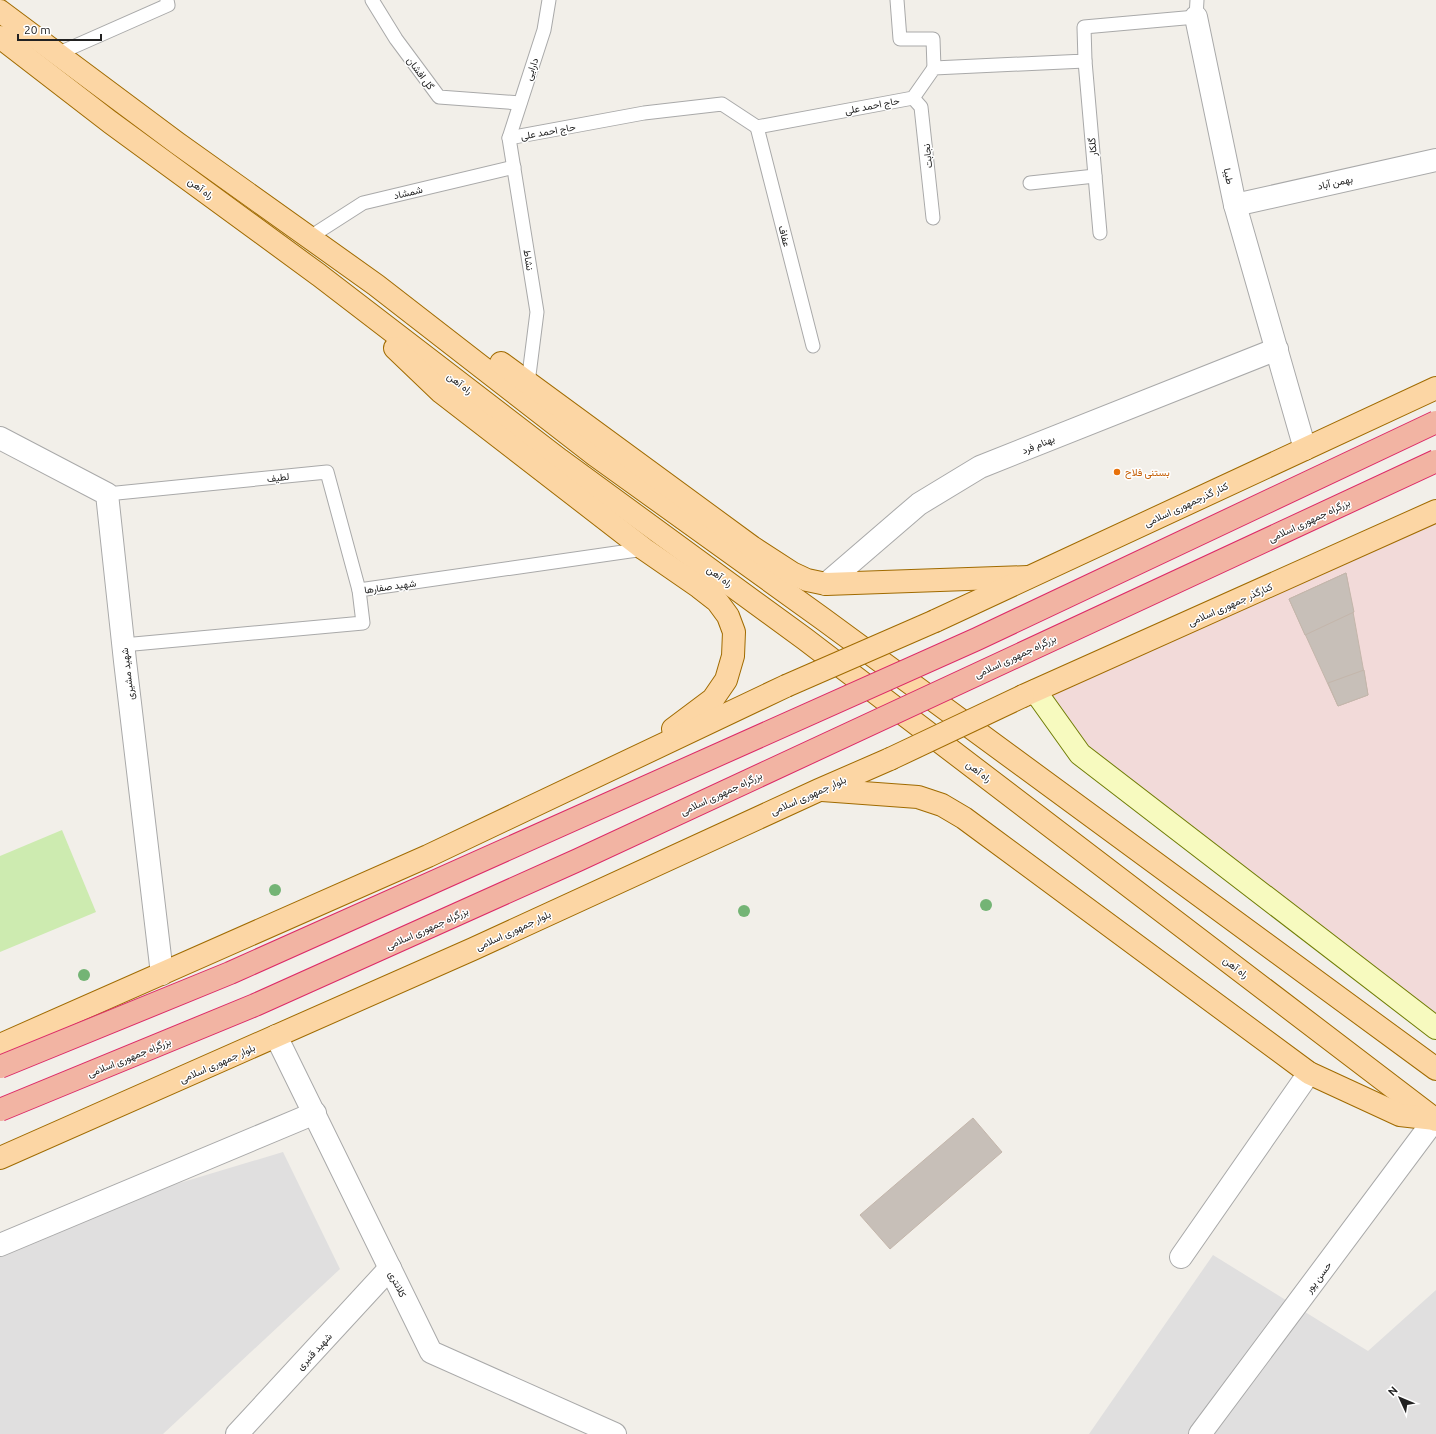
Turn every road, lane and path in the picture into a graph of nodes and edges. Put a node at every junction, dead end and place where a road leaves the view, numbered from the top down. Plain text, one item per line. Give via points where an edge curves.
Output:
1 (167, 0) edge
2 (372, 0) edge
3 (549, 0) edge
4 (897, 0) edge
5 (1197, 9) edge
6 (0, 11) edge
7 (0, 37) edge
8 (56, 54) junction
9 (1085, 61) junction
10 (934, 68) junction
11 (913, 98) junction
12 (520, 103) junction
13 (757, 127) junction
14 (509, 138) junction
15 (1436, 160) edge
16 (514, 167) junction
17 (1095, 176) junction
18 (1030, 183) dead end
19 (1235, 204) junction
20 (933, 218) dead end
21 (1100, 233) dead end
22 (310, 237) junction
23 (319, 275) junction
24 (376, 285) junction
25 (813, 346) dead end
26 (1277, 349) junction
27 (528, 383) junction
28 (1436, 388) edge
29 (1436, 422) edge
30 (0, 438) edge
31 (1305, 449) junction
32 (1436, 462) edge
33 (107, 494) junction
34 (1436, 511) edge
35 (644, 549) junction
36 (1028, 577) junction
37 (826, 584) junction
38 (359, 590) junction
39 (123, 645) junction
40 (1029, 693) junction
41 (614, 769) junction
42 (819, 790) junction
43 (162, 974) junction
44 (1436, 1028) edge
45 (276, 1036) junction
46 (0, 1046) edge
47 (0, 1067) edge
48 (1436, 1069) edge
49 (1309, 1074) junction
50 (0, 1110) edge
51 (315, 1113) junction
52 (1436, 1119) edge
53 (0, 1148) edge
54 (23, 1149) junction
55 (0, 1158) edge
56 (0, 1245) edge
57 (1181, 1257) dead end
58 (390, 1268) junction
59 (237, 1434) edge
60 (614, 1434) edge
61 (1200, 1434) edge

1 - 8 lane via 168,5
2 - 12 lane, گل افشان via 396,40 439,97
3 - 12 lane, دارایی via 544,30
4 - 10 lane via 900,39 933,39
5 - 9 lane via 1084,27
5 - 19 street, طیبا
6 - 8 main road
7 - 23 main road, راه آهن via 110,122
8 - 22 main road
9 - 10 lane
9 - 17 lane, گلکار
10 - 11 lane, حاج احمد علی
11 - 13 lane, حاج احمد علی
11 - 20 lane, نجابت via 921,107
12 - 14 lane, دارایی
13 - 14 lane, حاج احمد علی via 722,104 644,113
13 - 25 lane, عفاف
14 - 16 lane, نشاط
15 - 19 street, بهمن آباد
16 - 22 lane, شمشاد via 363,203
16 - 27 lane, نشاط via 537,312
17 - 18 lane
17 - 21 lane, گلکار
19 - 26 street, طیبا
22 - 24 main road
23 - 35 main road via 441,392
23 - 52 main road, راه آهن via 560,460 805,639
24 - 27 main road via 470,341
24 - 48 main road via 595,455 830,623
26 - 31 street, طیبا
26 - 37 street, بهنام فرد via 980,467 919,504
27 - 37 main road via 752,547 792,573 807,580
28 - 31 main road, کنار گذرجمهوری اسلامی
29 - 47 highway, bridge via 970,642 230,973
30 - 33 street
31 - 36 main road, کنار گذرجمهوری اسلامی
32 - 50 highway, بزرگراه جمهوری اسلامی, bridge via 570,864 255,1005
33 - 38 lane, لطیف via 327,472
33 - 39 street, شهید مشیری
34 - 40 main road, کنارگذر جمهوری اسلامی
35 - 38 lane, شهید صفارها
35 - 41 main road via 716,601 728,616 734,632 733,656 726,680 713,699 686,721
36 - 37 main road
36 - 41 main road, کنار گذرجمهوری اسلامی, bridge via 786,686
38 - 39 lane, شهید صفارها via 363,623
39 - 43 street, شهید مشیری
40 - 42 main road, بلوار جمهوری اسلامی, bridge
40 - 44 main road via 1080,754
41 - 43 main road via 428,856
42 - 45 main road, بلوار جمهوری اسلامی via 473,949
42 - 49 main road via 918,797 942,805 964,818
43 - 46 main road
45 - 51 street, کلانتری
45 - 54 main road, بلوار جمهوری اسلامی
49 - 52 main road via 1400,1115
49 - 57 street
51 - 56 street
51 - 58 street, کلانتری
52 - 61 street, حسن پور
53 - 54 main road
54 - 55 main road, بلوار جمهوری اسلامی
58 - 59 street, شهید قنبری
58 - 60 street, کلانتری via 431,1352

